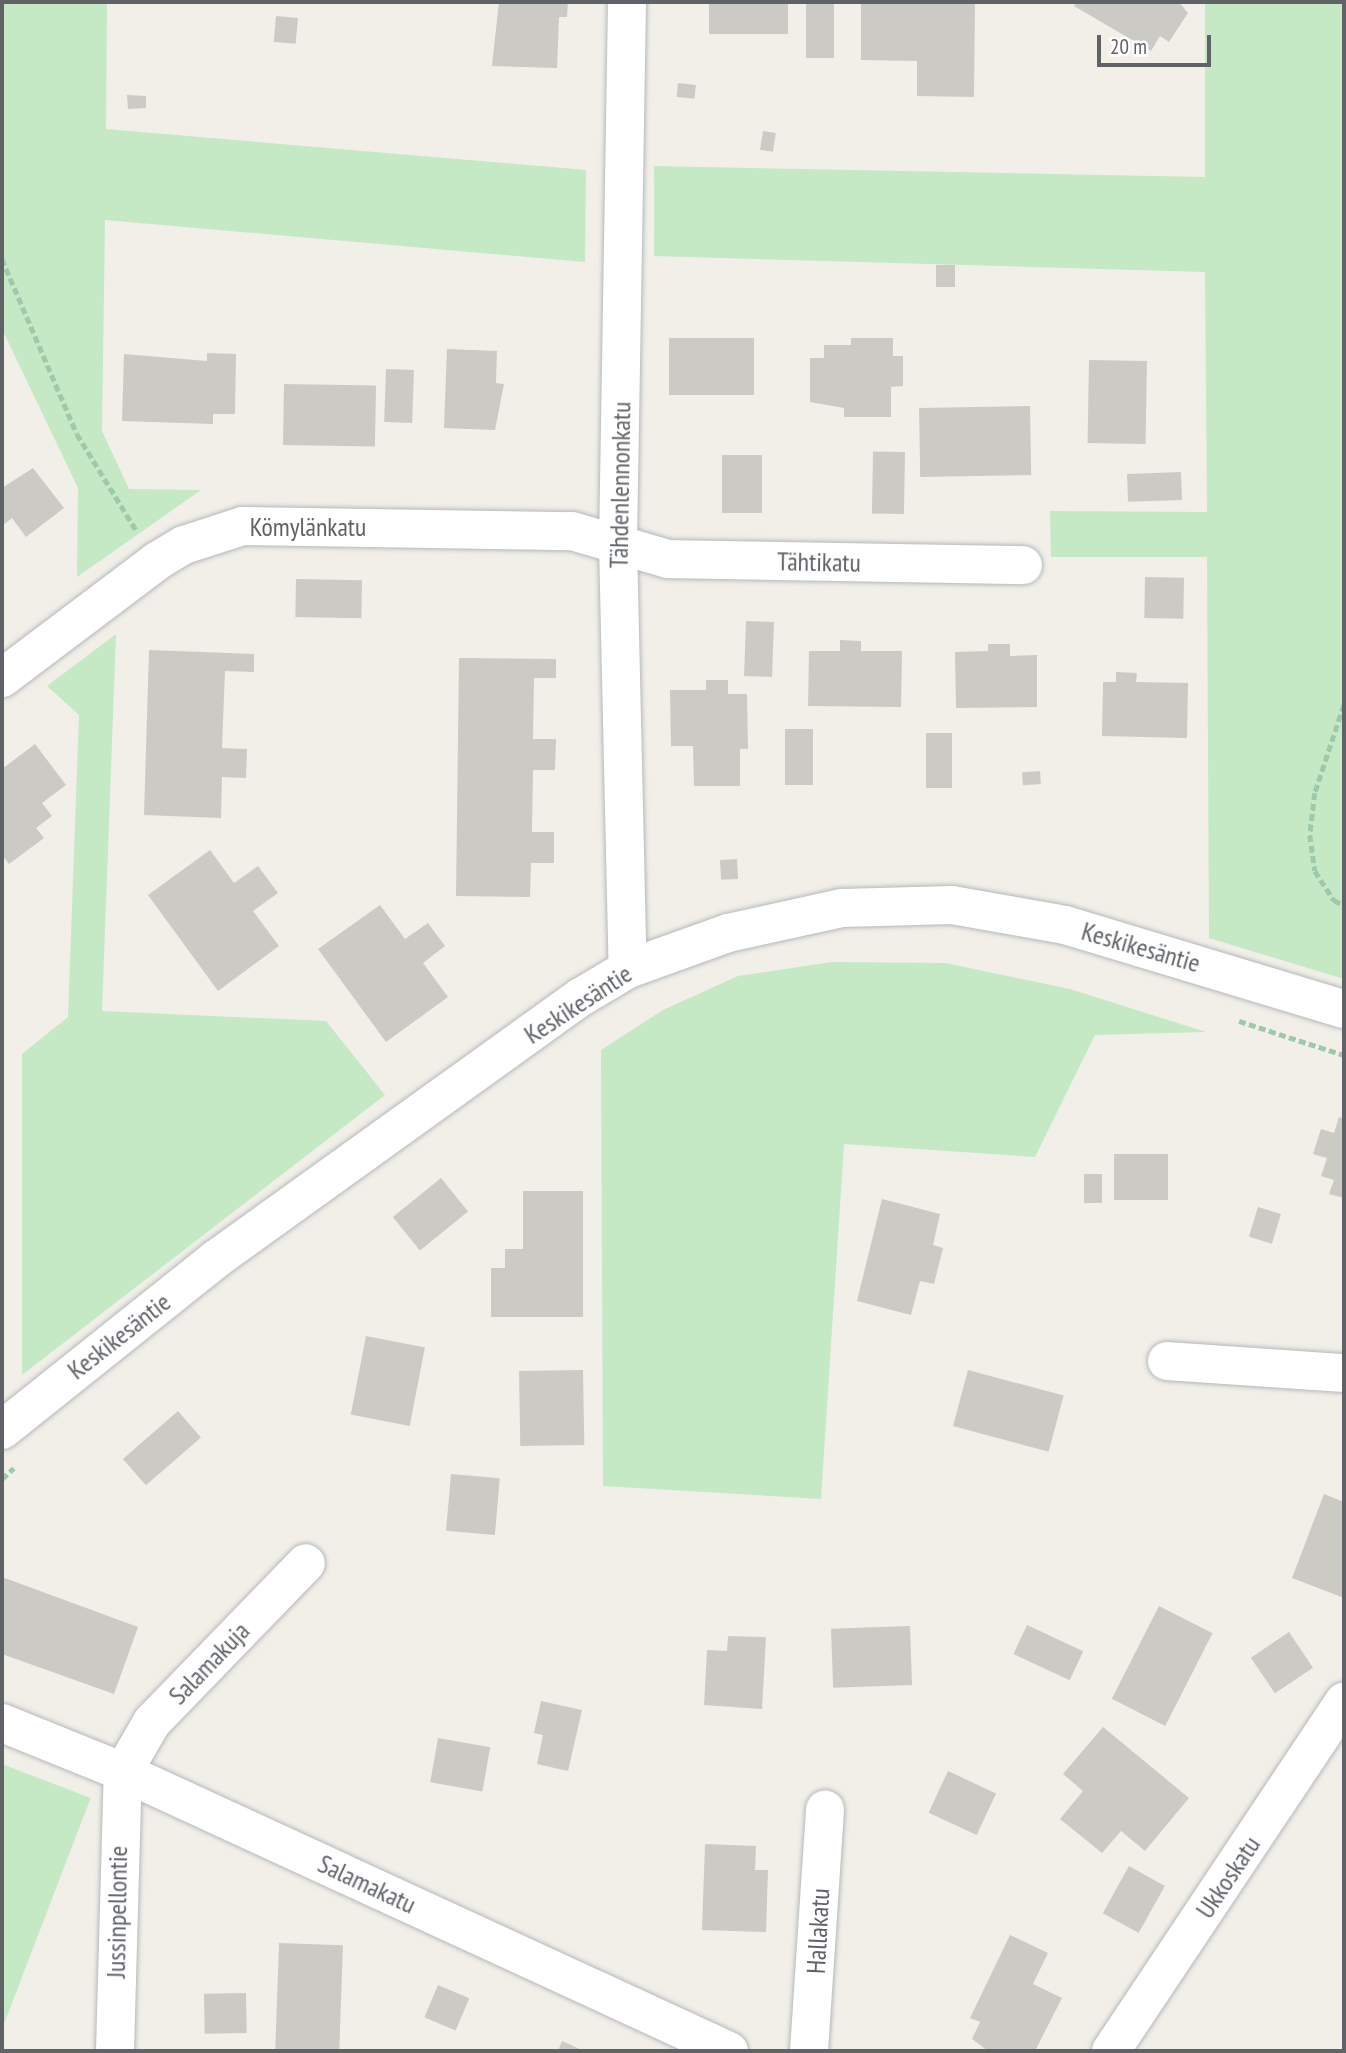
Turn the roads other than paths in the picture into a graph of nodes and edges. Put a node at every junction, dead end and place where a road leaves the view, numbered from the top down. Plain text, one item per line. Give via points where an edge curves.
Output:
1 (627, 2) edge
2 (618, 544) junction
3 (1023, 565) dead end
4 (2, 678) edge
5 (628, 968) junction
6 (1344, 1009) edge
7 (1167, 1361) dead end
8 (1344, 1373) edge
9 (2, 1430) edge
10 (306, 1563) dead end
11 (1344, 1701) edge
12 (2, 1723) edge
13 (123, 1772) junction
14 (825, 1810) dead end
15 (115, 2051) edge
16 (729, 2051) edge
17 (808, 2051) edge
18 (1111, 2051) edge

1 - 2 street, Tähdenlennonkatu
2 - 3 street, Tähtikatu via 668,559
2 - 4 street, Kömylänkatu via 572,531 281,524 212,534 157,561
2 - 5 street, Tähdenlennonkatu
5 - 6 street, Keskikesäntie via 788,916 842,908 952,905 1065,925
5 - 9 street, Keskikesäntie via 216,1259
7 - 8 street
10 - 13 street, Salamakuja via 152,1722
11 - 18 street, Ukkoskatu
12 - 13 street, Salamakatu
13 - 15 street, Jussinpellontie
13 - 16 street, Salamakatu
14 - 17 street, Hallakatu

